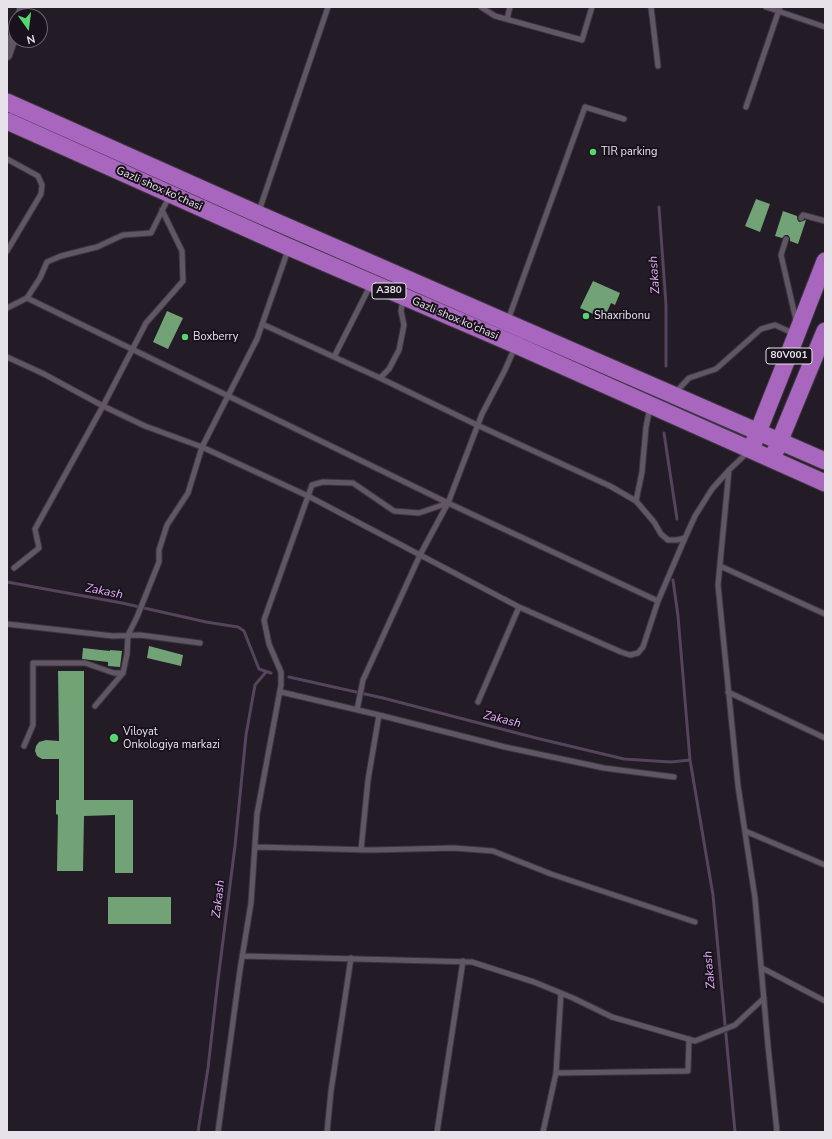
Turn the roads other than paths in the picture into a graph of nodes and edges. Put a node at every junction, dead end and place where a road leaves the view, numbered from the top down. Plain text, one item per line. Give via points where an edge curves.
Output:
1 (328, 7) edge
2 (482, 7) edge
3 (510, 7) edge
4 (592, 7) edge
5 (651, 7) edge
6 (766, 7) edge
7 (779, 9) edge
8 (507, 19) junction
9 (825, 27) edge
10 (658, 66) dead end
11 (7, 102) edge
12 (746, 107) dead end
13 (624, 119) dead end
14 (7, 122) edge
15 (7, 159) edge
16 (171, 194) junction
17 (162, 210) junction
18 (258, 214) junction
19 (801, 218) dead end
20 (825, 221) edge
21 (786, 240) dead end
22 (289, 247) junction
23 (7, 250) edge
24 (825, 261) edge
25 (371, 283) junction
26 (403, 297) junction
27 (27, 298) junction
28 (7, 308) edge
29 (508, 322) junction
30 (262, 324) junction
31 (825, 331) edge
32 (798, 332) junction
33 (516, 345) junction
34 (132, 350) junction
35 (7, 357) edge
36 (334, 357) junction
37 (380, 378) junction
38 (673, 395) junction
39 (227, 396) junction
40 (650, 405) junction
41 (103, 406) junction
42 (477, 425) junction
43 (758, 432) junction
44 (779, 442) junction
45 (202, 447) junction
46 (750, 450) junction
47 (772, 459) junction
48 (825, 461) edge
49 (729, 470) junction
50 (825, 483) edge
51 (308, 496) junction
52 (636, 501) junction
53 (448, 503) junction
54 (685, 538) junction
55 (420, 555) junction
56 (720, 566) junction
57 (14, 568) dead end
58 (658, 601) junction
59 (519, 607) junction
60 (825, 614) edge
61 (7, 624) edge
62 (128, 635) junction
63 (200, 643) dead end
64 (123, 674) junction
65 (280, 692) junction
66 (728, 692) junction
67 (478, 702) dead end
68 (95, 706) dead end
69 (356, 710) junction
70 (378, 715) junction
71 (825, 738) edge
72 (24, 746) dead end
73 (674, 777) dead end
74 (745, 831) junction
75 (255, 847) junction
76 (361, 850) junction
77 (825, 865) edge
78 (695, 922) dead end
79 (242, 956) junction
80 (351, 958) junction
81 (463, 961) junction
82 (762, 968) junction
83 (561, 993) junction
84 (764, 998) junction
85 (825, 1001) edge
86 (689, 1039) junction
87 (556, 1073) junction
88 (218, 1132) edge
89 (327, 1132) edge
90 (437, 1132) edge
91 (543, 1132) edge
92 (777, 1132) edge

1 - 18 lane
2 - 8 lane via 495,16
3 - 8 lane
4 - 8 lane via 582,40
5 - 10 lane
6 - 7 lane
7 - 9 lane
7 - 12 lane
11 - 18 highway, Gazli shox ko'chasi / A380
13 - 29 lane via 585,107
14 - 16 highway, Gazli shox ko'chasi / A380
15 - 23 lane via 38,176 42,184 41,194
16 - 17 lane
16 - 22 highway, Gazli shox ko'chasi / A380
17 - 27 lane via 151,232 123,235 97,247 47,262
17 - 34 lane via 182,251 183,281 146,323
18 - 29 highway, Gazli shox ko'chasi / A380
19 - 20 lane via 803,215
21 - 32 lane via 781,256
22 - 25 highway, Gazli shox ko'chasi / A380
22 - 30 lane
24 - 32 highway, 80V001
25 - 26 highway, Gazli shox ko'chasi / A380
25 - 36 lane
26 - 33 highway, Gazli shox ko'chasi / A380
26 - 37 lane via 401,311 404,325 398,350 389,369
27 - 28 lane
27 - 34 lane
29 - 38 highway, Gazli shox ko'chasi / A380
30 - 36 lane
30 - 39 lane via 257,339
31 - 44 highway, 80V001
32 - 38 lane via 775,325 761,329 716,369 689,378
32 - 43 highway, 80V001
33 - 40 highway, Gazli shox ko'chasi / A380
33 - 42 lane
34 - 39 lane
34 - 41 lane
35 - 41 lane
36 - 37 lane
37 - 42 lane
38 - 43 highway, Gazli shox ko'chasi / A380
39 - 45 lane
39 - 53 lane
40 - 46 highway, Gazli shox ko'chasi / A380
40 - 52 lane
41 - 45 lane via 145,426
41 - 57 lane via 35,528 39,548
42 - 52 lane via 610,486
42 - 53 lane
43 - 44 highway, A380
43 - 46 highway, 80V001
44 - 47 highway, 80V001
44 - 48 highway, A380
45 - 51 lane
45 - 62 lane via 188,493 167,525 159,550 159,562
46 - 47 highway, Gazli shox ko'chasi / A380
46 - 49 lane
47 - 50 highway, A380
49 - 54 lane via 712,489
49 - 56 lane
51 - 53 lane via 312,485 323,482 345,483 353,484 394,511 419,512
51 - 55 lane
51 - 65 lane via 264,620 269,644 280,672
52 - 54 lane via 668,540
53 - 55 lane
53 - 58 lane
54 - 58 lane
55 - 59 lane
55 - 69 lane via 363,680
56 - 60 lane
56 - 66 lane via 718,584
58 - 59 lane via 643,647 638,654 630,655
59 - 67 lane
61 - 62 lane via 113,636
62 - 63 lane
62 - 64 lane
64 - 68 lane
64 - 72 lane via 84,663 33,663 33,725
65 - 69 lane
65 - 75 lane via 257,814
66 - 71 lane
66 - 74 lane
69 - 70 lane
70 - 73 lane via 505,747 596,766
70 - 76 lane
74 - 77 lane
74 - 82 lane
75 - 76 lane
75 - 79 lane via 251,903
76 - 78 lane via 454,848 493,851 552,874
79 - 80 lane
79 - 88 lane
80 - 81 lane
80 - 89 lane
81 - 83 lane via 479,964
81 - 90 lane
82 - 84 lane
82 - 85 lane
83 - 86 lane via 612,1017
83 - 87 lane
84 - 86 lane via 735,1025 695,1041
84 - 92 lane
86 - 87 lane via 688,1071
87 - 91 lane

